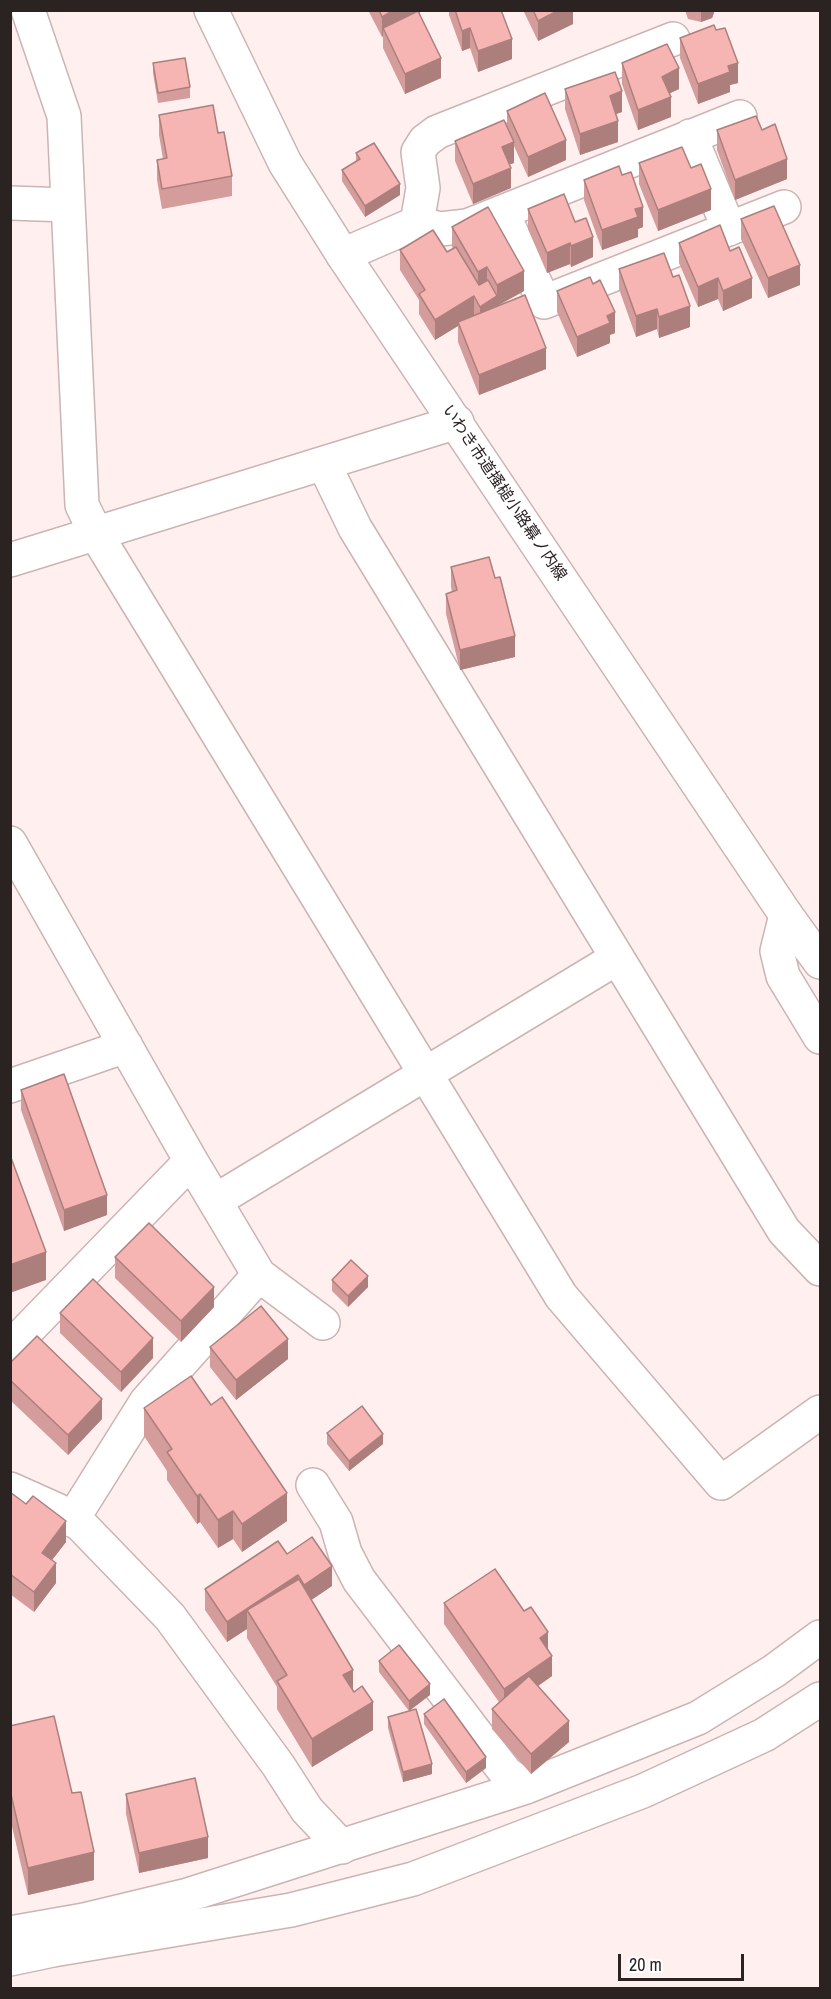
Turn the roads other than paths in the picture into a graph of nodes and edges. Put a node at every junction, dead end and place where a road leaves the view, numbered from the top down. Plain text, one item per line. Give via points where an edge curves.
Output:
1 (28, 10) edge
2 (211, 10) edge
3 (673, 39) dead end
4 (740, 117) dead end
5 (690, 136) junction
6 (10, 203) edge
7 (68, 205) junction
8 (784, 207) dead end
9 (502, 212) junction
10 (417, 223) junction
11 (729, 229) junction
12 (343, 255) junction
13 (457, 422) junction
14 (324, 464) junction
15 (96, 534) junction
16 (10, 560) edge
17 (13, 854) edge
18 (808, 937) edge
19 (617, 957) junction
20 (820, 1036) edge
21 (126, 1046) junction
22 (425, 1074) junction
23 (10, 1086) edge
24 (191, 1161) junction
25 (215, 1201) junction
26 (820, 1269) edge
27 (259, 1275) junction
28 (323, 1323) dead end
29 (10, 1348) edge
30 (820, 1412) edge
31 (313, 1485) dead end
32 (10, 1488) edge
33 (72, 1520) junction
34 (820, 1637) edge
35 (820, 1699) edge
36 (526, 1787) junction
37 (342, 1847) junction
38 (10, 1933) edge
39 (10, 1959) edge

1 - 7 street via 64,116
2 - 12 street, いわき市道搔槌小路幕ノ内線 via 285,163
3 - 10 street via 437,132 418,152 423,188
4 - 5 street
5 - 9 street
5 - 11 street
6 - 7 street
7 - 15 street via 81,505
8 - 11 street
9 - 10 street via 467,226 440,229
9 - 11 street via 544,302
10 - 12 street
12 - 13 street, いわき市道搔槌小路幕ノ内線
13 - 14 street
13 - 18 street, いわき市道搔槌小路幕ノ内線
14 - 15 street
14 - 19 street via 355,528
15 - 16 street
15 - 22 street
17 - 21 street
18 - 20 street via 777,951 783,976
19 - 22 street
19 - 26 street via 784,1231
21 - 23 street
21 - 24 street
22 - 25 street
22 - 30 street via 561,1296 721,1483
24 - 25 street
24 - 29 street
25 - 27 street
27 - 28 street
27 - 33 street via 146,1402
31 - 36 street via 336,1522 359,1580 506,1773
32 - 33 street
33 - 37 street via 170,1617 307,1810
34 - 36 street via 698,1718
35 - 39 street via 765,1735 643,1791 413,1879 291,1910
36 - 37 street
37 - 38 street via 188,1895

